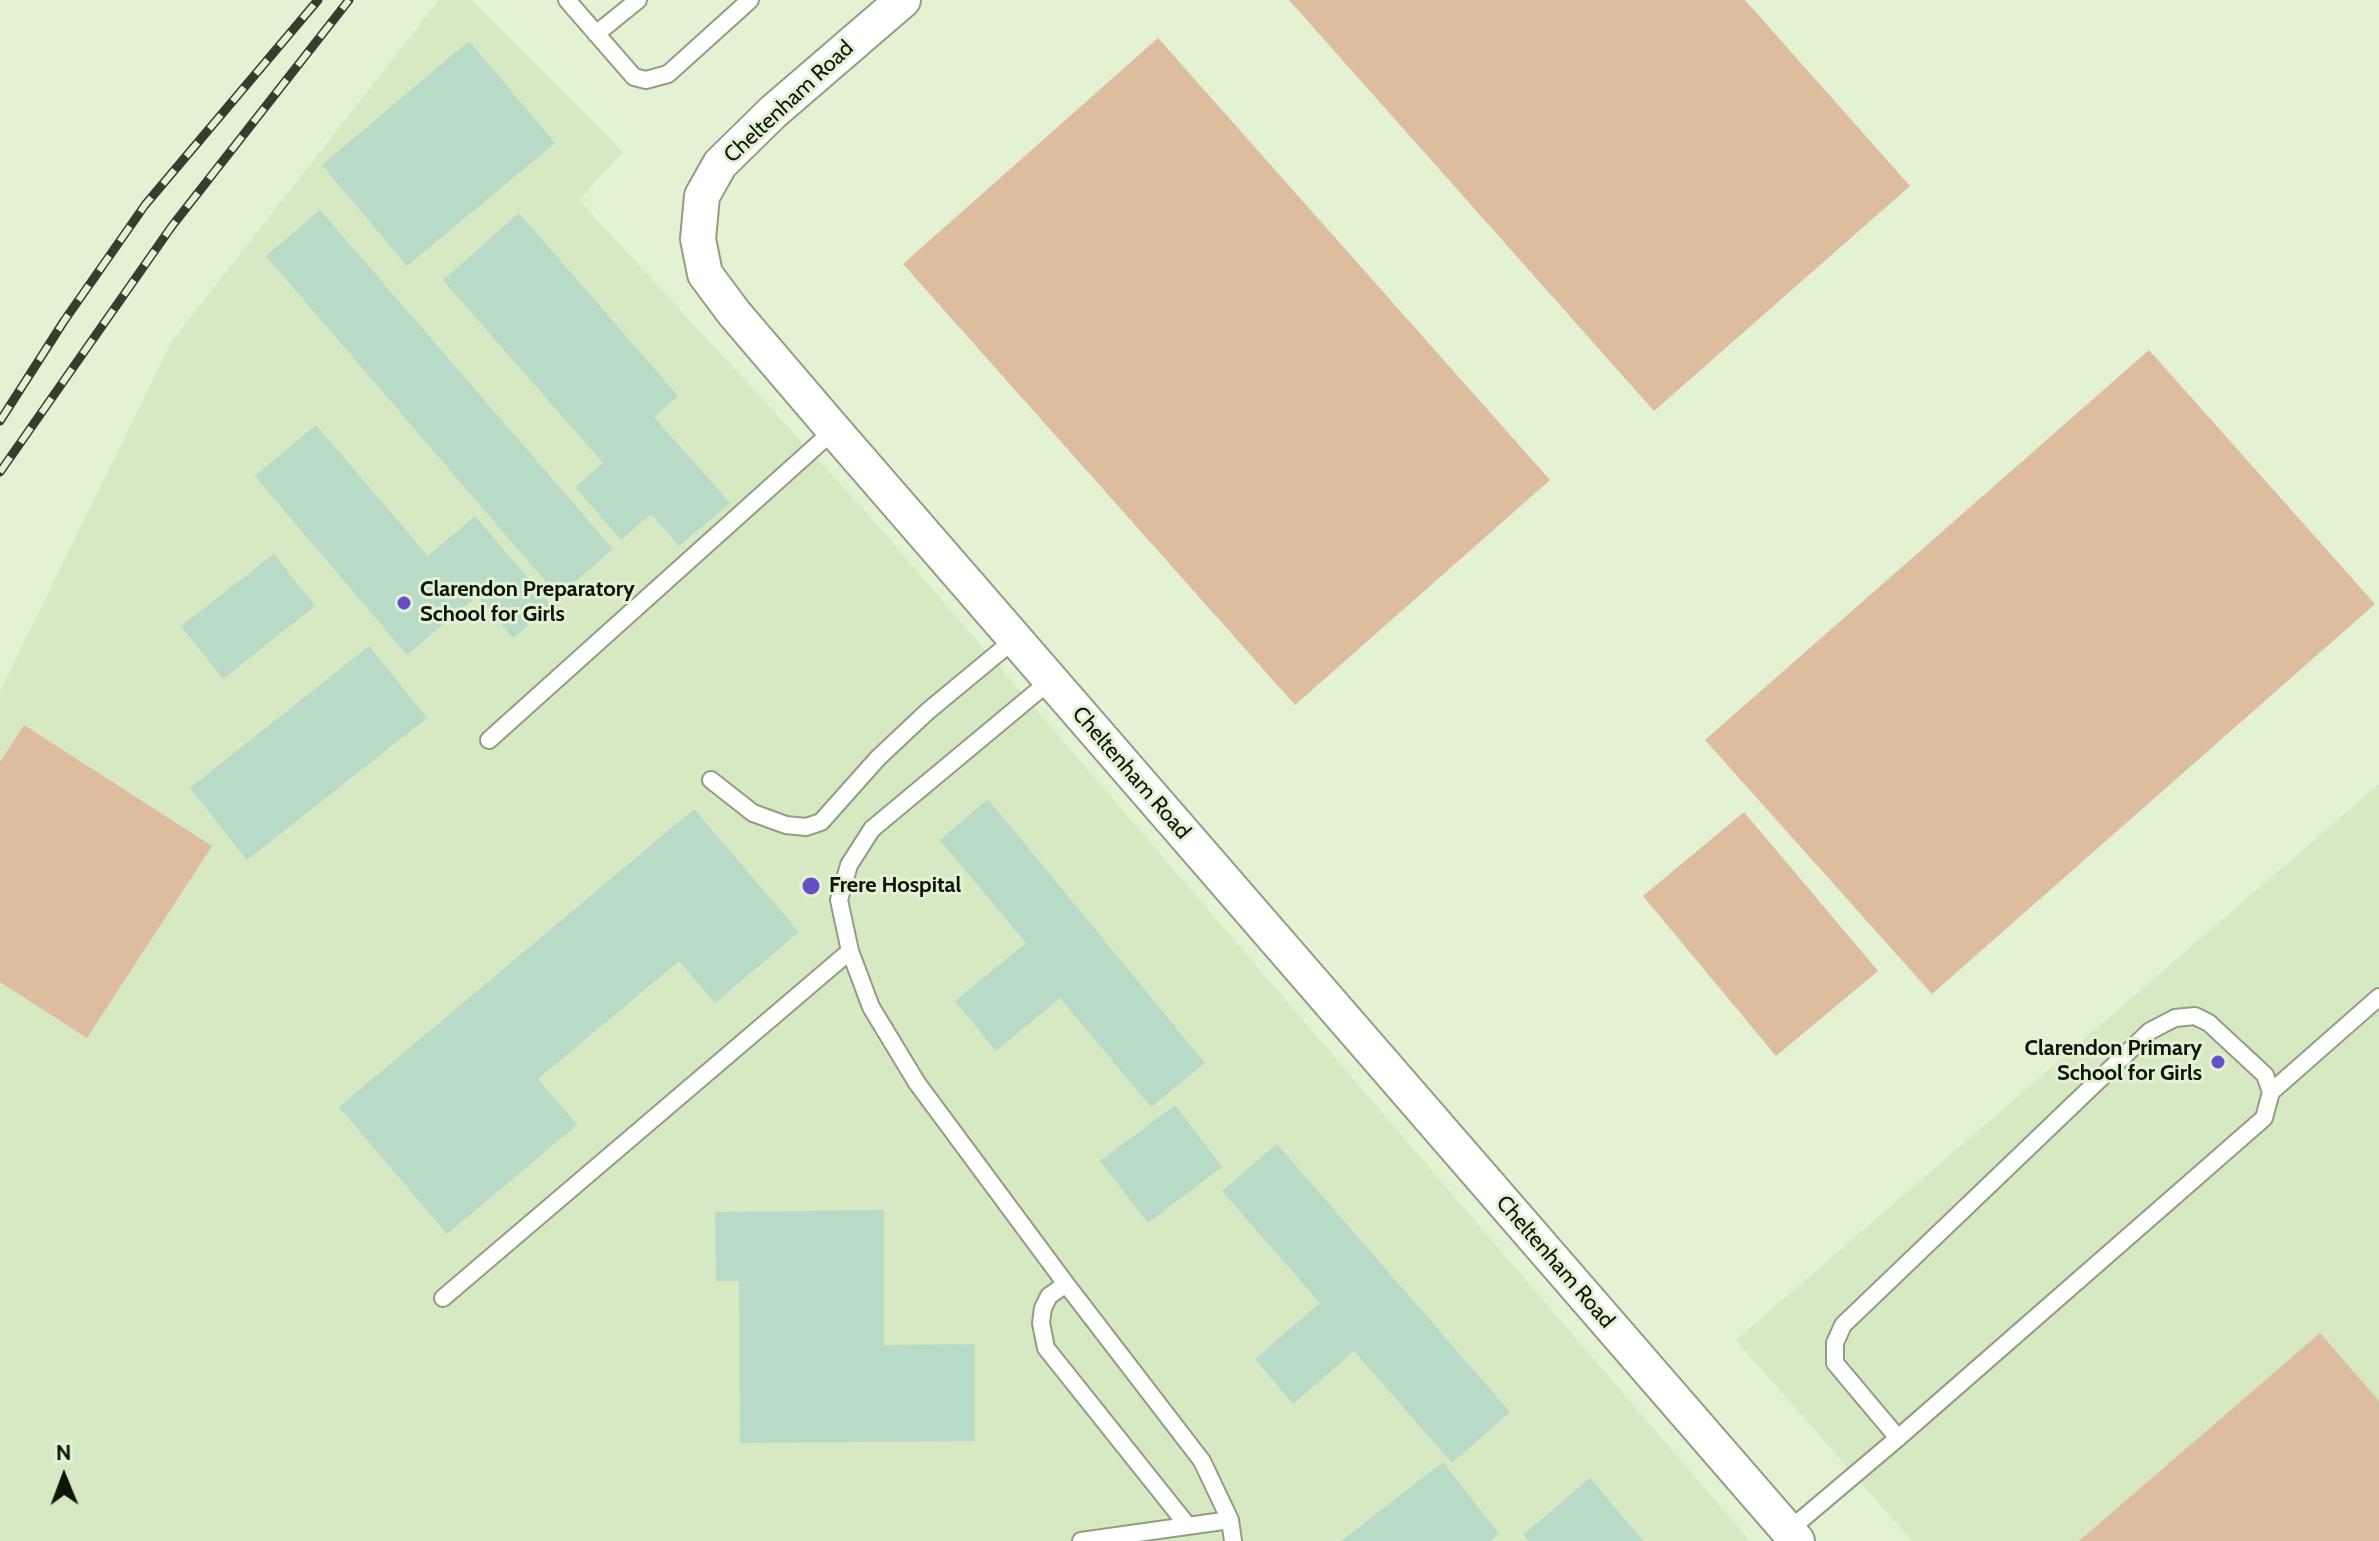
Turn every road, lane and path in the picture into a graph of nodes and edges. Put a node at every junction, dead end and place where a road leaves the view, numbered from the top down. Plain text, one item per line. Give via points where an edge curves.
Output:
1 (567, 0) edge
2 (638, 0) edge
3 (750, 0) edge
4 (903, 0) edge
5 (596, 34) junction
6 (834, 430) junction
7 (1015, 639) junction
8 (1051, 680) junction
9 (489, 740) dead end
10 (711, 780) dead end
11 (850, 951) junction
12 (2379, 997) edge
13 (2271, 1092) junction
14 (1066, 1284) junction
15 (443, 1298) dead end
16 (1898, 1438) junction
17 (1230, 1520) junction
18 (1188, 1526) junction
19 (1792, 1536) edge
20 (1081, 1541) edge
21 (1233, 1541) edge

1 - 5 lane
2 - 5 lane
3 - 5 lane via 668,74 646,80 634,77
4 - 6 street, Cheltenham Road via 762,122 720,164 702,196 698,239 705,274
6 - 7 street, Cheltenham Road
6 - 9 lane
7 - 8 street, Cheltenham Road
7 - 10 lane via 878,758 821,822 786,825 753,813
8 - 11 lane via 872,829 849,865 839,900
8 - 19 street, Cheltenham Road
11 - 14 lane via 871,1007 917,1083
11 - 15 lane
12 - 13 lane
13 - 16 lane via 2264,1118
13 - 16 lane via 2265,1075 2209,1023 2195,1016 2175,1018 2150,1031 1843,1325 1835,1343 1835,1363
14 - 17 lane via 1202,1461
14 - 18 lane via 1043,1308 1046,1348
16 - 19 lane
17 - 18 lane
17 - 21 lane
18 - 20 lane

